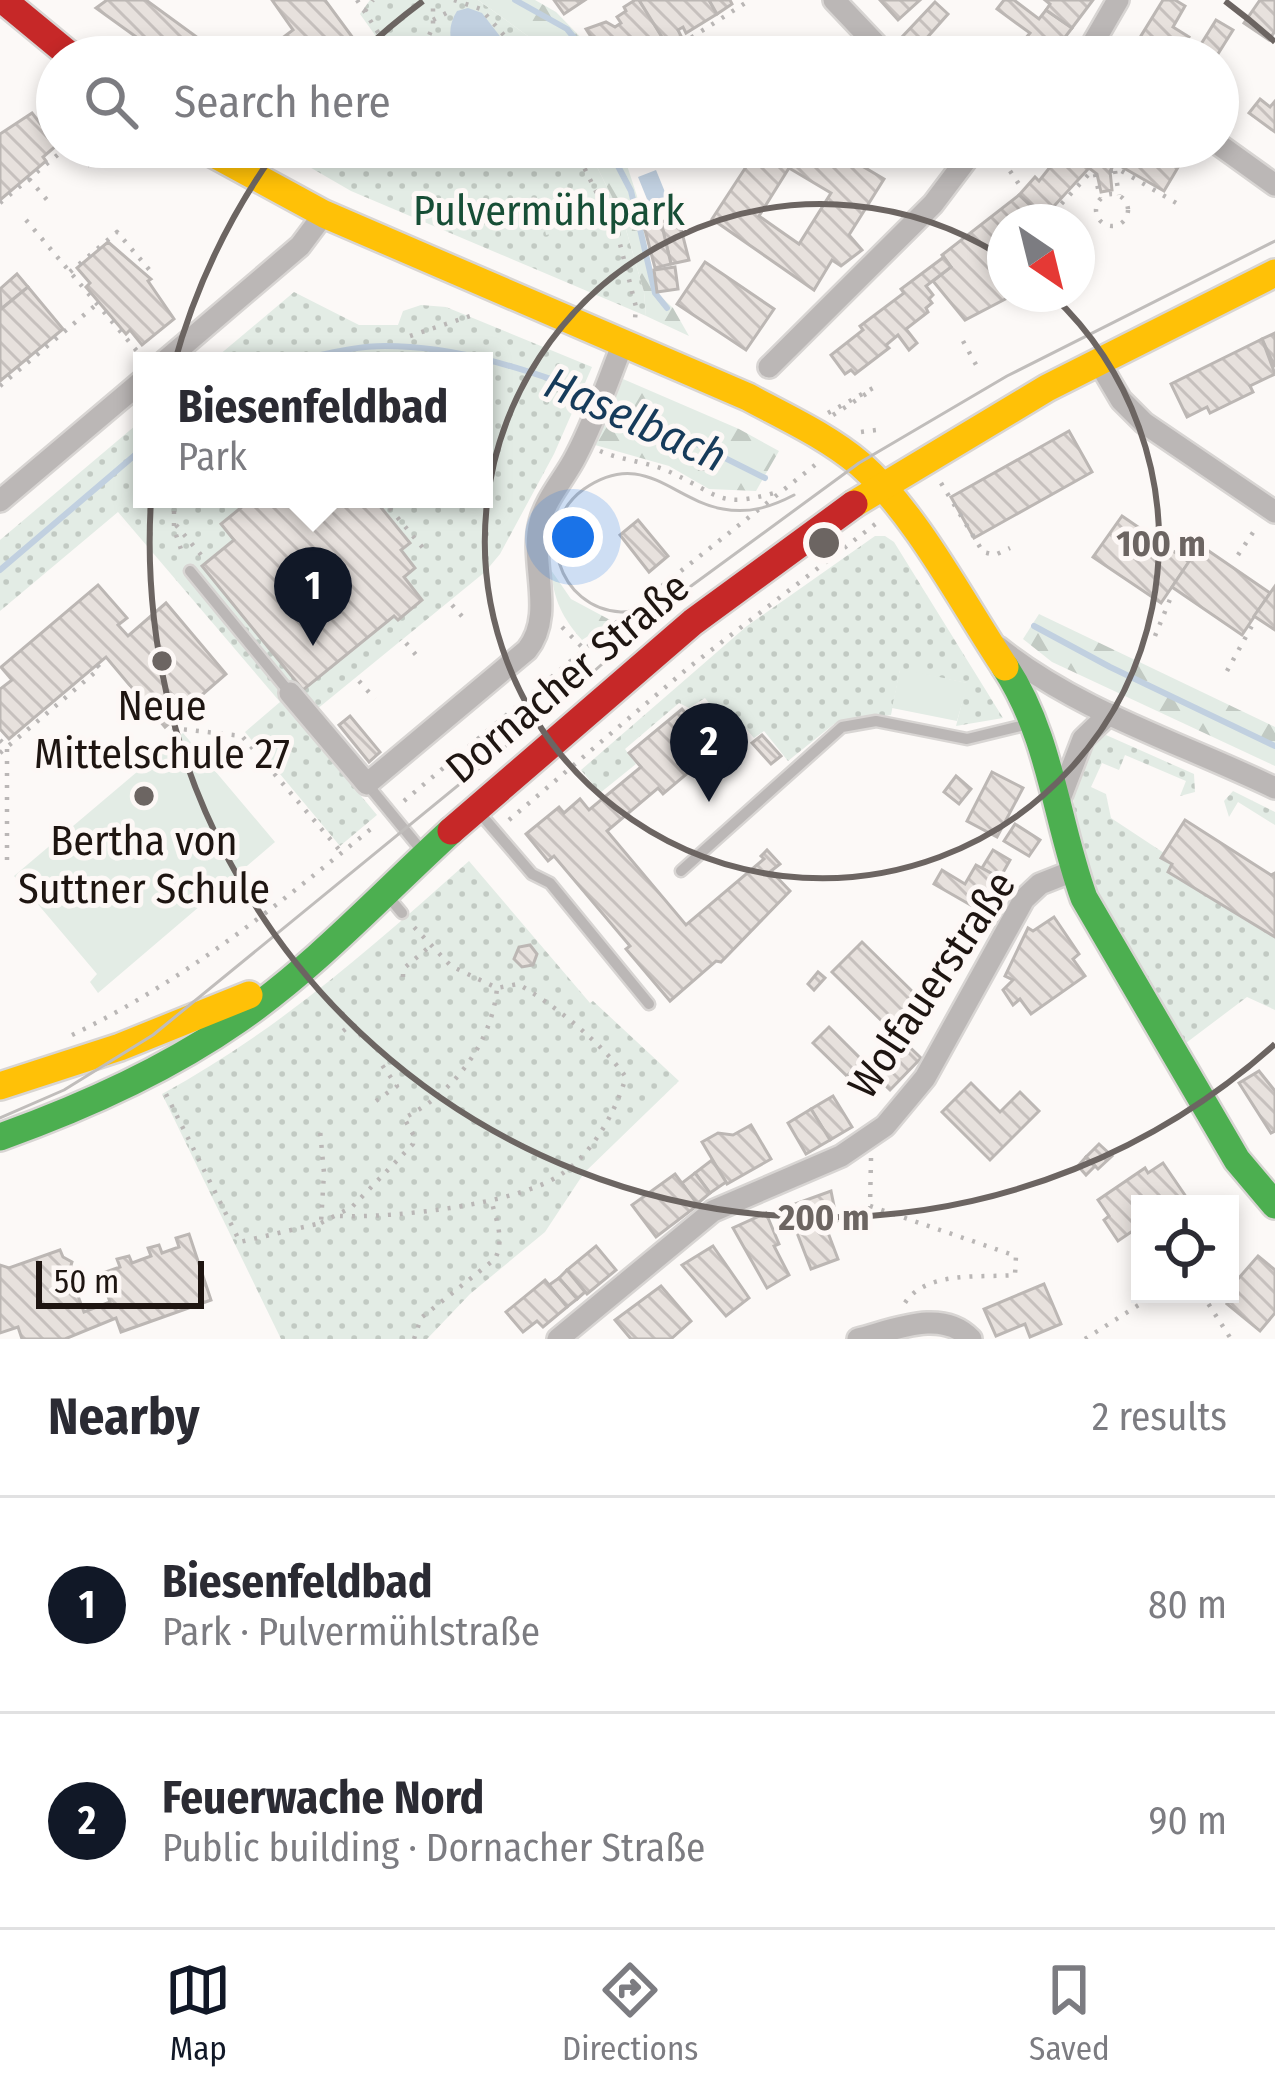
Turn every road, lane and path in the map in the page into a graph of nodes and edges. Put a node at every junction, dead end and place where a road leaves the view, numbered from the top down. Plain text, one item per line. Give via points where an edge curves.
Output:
1 (3, 0) edge
2 (357, 0) edge
3 (374, 0) edge
4 (433, 0) edge
5 (454, 0) edge
6 (750, 0) edge
7 (834, 0) edge
8 (1118, 0) edge
9 (452, 10) dead end
10 (365, 11) junction
11 (433, 20) junction
12 (47, 36) edge
13 (382, 36) edge
14 (428, 36) edge
15 (505, 36) edge
16 (694, 36) edge
17 (869, 36) edge
18 (1097, 36) edge
19 (1239, 159) edge
20 (43, 168) edge
21 (219, 168) edge
22 (239, 168) edge
23 (584, 168) edge
24 (960, 168) edge
25 (1010, 171) dead end
26 (29, 179) junction
27 (1275, 185) edge
28 (1023, 190) dead end
29 (1119, 195) junction
30 (1100, 198) junction
31 (48, 201) dead end
32 (0, 203) edge
33 (1060, 204) edge
34 (1178, 204) dead end
35 (323, 214) junction
36 (26, 220) dead end
37 (70, 272) junction
38 (1275, 273) edge
39 (153, 274) dead end
40 (97, 304) junction
41 (476, 314) dead end
42 (629, 331) junction
43 (410, 336) dead end
44 (963, 341) dead end
45 (138, 352) edge
46 (175, 352) edge
47 (1098, 361) junction
48 (769, 367) dead end
49 (980, 371) dead end
50 (0, 386) edge
51 (133, 389) edge
52 (830, 414) joint
53 (876, 430) dead end
54 (861, 432) dead end
55 (609, 455) dead end
56 (815, 465) dead end
57 (941, 483) dead end
58 (884, 486) junction
59 (780, 491) junction
60 (0, 501) edge
61 (174, 508) edge
62 (390, 508) edge
63 (882, 518) dead end
64 (1267, 518) edge
65 (173, 522) junction
66 (1010, 548) dead end
67 (428, 554) dead end
68 (1238, 555) dead end
69 (207, 562) dead end
70 (190, 571) joint
71 (1172, 592) dead end
72 (452, 605) dead end
73 (467, 622) dead end
74 (1254, 622) dead end
75 (1155, 636) dead end
76 (576, 640) dead end
77 (989, 640) junction
78 (406, 643) dead end
79 (584, 649) junction
80 (421, 661) dead end
81 (97, 665) dead end
82 (1227, 671) dead end
83 (359, 681) dead end
84 (290, 693) joint
85 (375, 699) dead end
86 (1109, 713) junction
87 (1035, 722) junction
88 (172, 728) dead end
89 (0, 740) edge
90 (7, 748) junction
91 (0, 753) edge
92 (367, 784) junction
93 (1275, 788) edge
94 (1058, 804) junction
95 (476, 809) junction
96 (390, 813) junction
97 (495, 831) junction
98 (342, 853) junction
99 (425, 854) junction
100 (7, 868) dead end
101 (681, 871) dead end
102 (1072, 871) junction
103 (393, 903) junction
104 (429, 946) junction
105 (319, 952) junction
106 (403, 977) dead end
107 (497, 988) junction
108 (650, 1004) dead end
109 (343, 1031) dead end
110 (69, 1036) dead end
111 (362, 1037) dead end
112 (141, 1039) junction
113 (382, 1065) dead end
114 (159, 1079) junction
115 (0, 1086) edge
116 (376, 1101) dead end
117 (320, 1130) dead end
118 (0, 1137) edge
119 (870, 1153) dead end
120 (491, 1199) junction
121 (1275, 1205) edge
122 (340, 1216) junction
123 (321, 1223) junction
124 (1142, 1303) edge
125 (1208, 1303) edge
126 (909, 1328) junction
127 (414, 1339) edge
128 (558, 1339) edge
129 (859, 1339) edge
130 (971, 1339) edge
131 (1085, 1339) edge
132 (1231, 1339) edge

1 - 12 street
2 - 10 path
3 - 10 path
4 - 11 path
5 - 15 path via 481,8
6 - 16 path
7 - 17 street
8 - 18 street
9 - 11 path
10 - 13 path
11 - 14 path
19 - 27 street
20 - 26 path
21 - 35 street via 271,204
22 - 35 street
23 - 42 path via 618,236 636,307
24 - 48 street
25 - 28 path
26 - 31 path
26 - 32 path
29 - 30 path
29 - 30 path via 1128,212 1113,226 1098,219
29 - 34 path via 1112,171 1120,170
30 - 33 path via 1095,173
35 - 42 street
35 - 46 street via 306,240
36 - 37 path
37 - 39 path via 117,232
37 - 40 path
38 - 47 street, Dornacher Straße
40 - 45 path
40 - 50 path
41 - 43 path
42 - 58 street via 839,448
42 - 92 street via 540,518 541,609 532,645
44 - 49 path
47 - 58 street, Dornacher Straße
47 - 64 street via 1144,423
51 - 60 street
52 - 52 path via 873,388
53 - 54 path
55 - 59 path via 673,473 725,500
56 - 59 path
57 - 66 path via 983,552
58 - 77 street
58 - 95 street, Dornacher Straße via 731,592
59 - 79 path
61 - 65 path
62 - 67 path
63 - 97 path
64 - 68 path
65 - 69 path
65 - 70 path
70 - 84 lane
71 - 75 path
72 - 73 path
74 - 82 path
76 - 79 path
77 - 86 street
77 - 87 street
78 - 80 path
79 - 96 path
81 - 90 path
83 - 85 path
84 - 92 street
86 - 93 street
86 - 94 street via 1083,739
87 - 94 street
87 - 101 lane via 967,739 876,722 842,727
88 - 98 path via 242,736
89 - 90 path
90 - 91 path
90 - 100 path
92 - 96 lane
94 - 102 street
95 - 97 lane
95 - 99 street, Dornacher Straße
96 - 98 path
96 - 99 lane
97 - 108 lane
98 - 110 path via 201,963
99 - 103 street, Dornacher Straße
102 - 121 street via 1237,1160
102 - 128 street, Wolfauerstraße via 1024,899 925,1078 884,1126 841,1156 713,1211
103 - 104 path
103 - 105 street, Dornacher Straße
104 - 106 path
104 - 107 path
105 - 112 street, Dornacher Straße via 225,1007
105 - 114 street, Dornacher Straße
107 - 120 path via 518,984 533,992 625,1076 577,1162
107 - 122 path via 461,1073 404,1118 413,1144
109 - 111 path via 352,1024
112 - 114 street
112 - 115 street, Dornacher Straße
113 - 116 path via 397,1086
114 - 118 street, Dornacher Straße
114 - 123 path via 240,1242
117 - 123 path
119 - 126 path via 870,1207 1016,1256 1015,1275 952,1278 912,1294 904,1301
120 - 122 path
120 - 127 path via 500,1233 495,1259 421,1318
122 - 123 path
124 - 131 path
125 - 132 path
126 - 129 street
126 - 130 street via 939,1321

